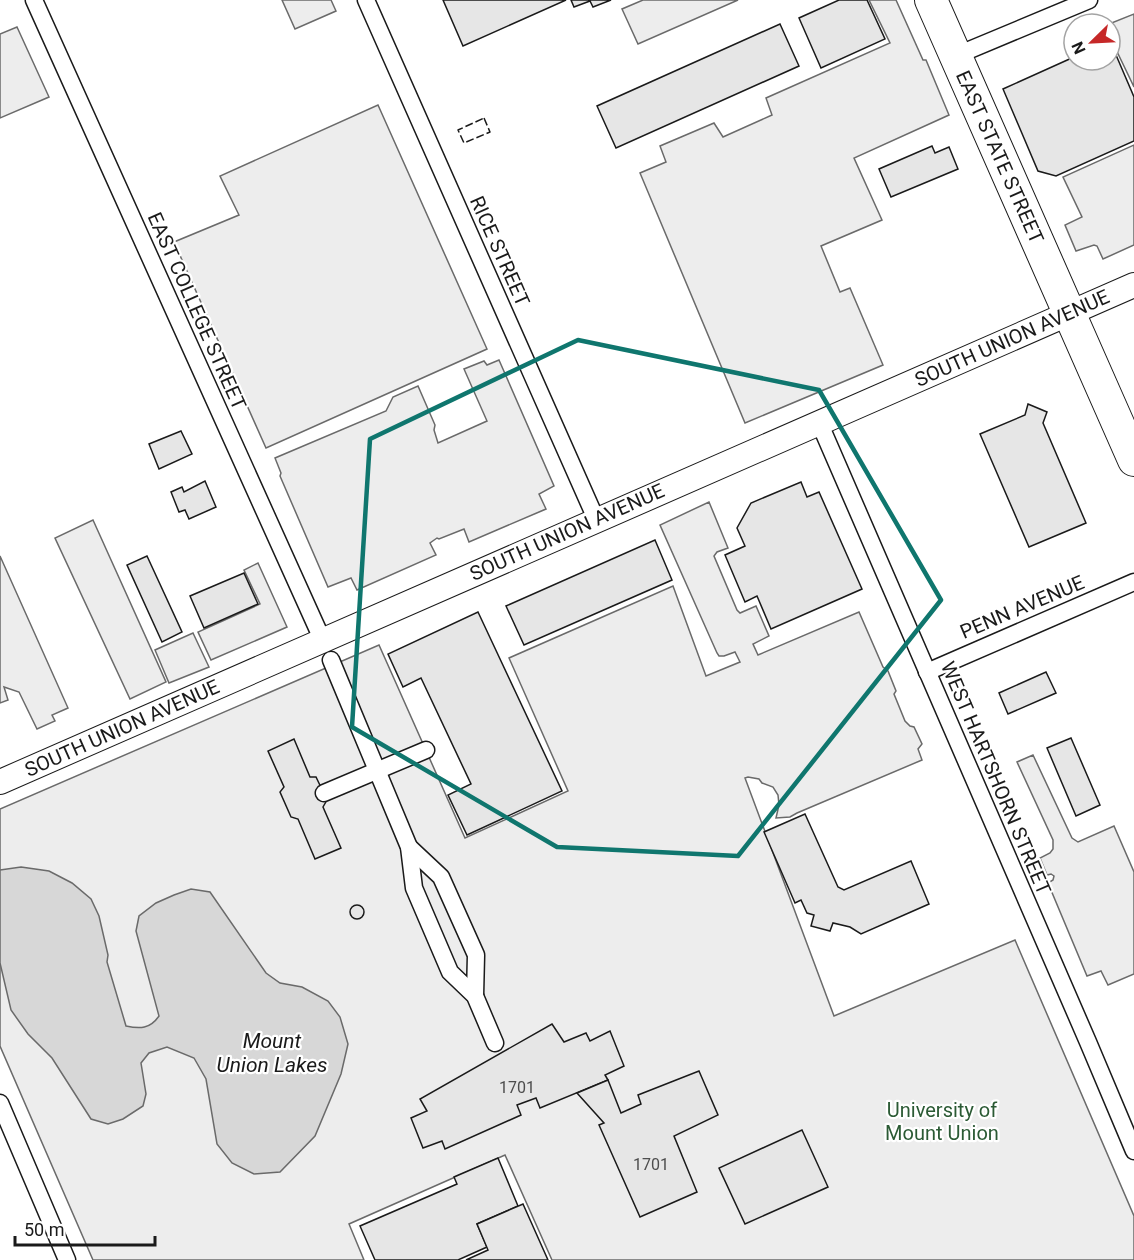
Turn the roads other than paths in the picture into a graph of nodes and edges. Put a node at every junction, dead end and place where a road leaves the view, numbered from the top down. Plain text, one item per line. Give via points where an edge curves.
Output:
1 (34, 0) edge
2 (366, 0) edge
3 (931, 0) edge
4 (1089, 0) edge
5 (955, 56) junction
6 (1134, 285) edge
7 (1070, 314) junction
8 (819, 422) junction
9 (1134, 460) edge
10 (596, 519) junction
11 (1134, 582) edge
12 (326, 650) junction
13 (927, 672) junction
14 (426, 750) dead end
15 (377, 770) junction
16 (0, 782) edge
17 (324, 793) dead end
18 (409, 847) junction
19 (475, 996) junction
20 (495, 1043) dead end
21 (0, 1102) edge
22 (1134, 1151) edge
23 (67, 1260) edge

1 - 12 street, EAST COLLEGE STREET
2 - 10 street, RICE STREET
3 - 5 highway, EAST STATE STREET
4 - 5 street
5 - 7 highway, EAST STATE STREET
6 - 7 main road, SOUTH UNION AVENUE
7 - 8 main road, SOUTH UNION AVENUE
7 - 9 highway, EAST STATE STREET
8 - 10 main road, SOUTH UNION AVENUE
8 - 13 street, WEST HARTSHORN STREET
10 - 12 main road, SOUTH UNION AVENUE
11 - 13 street, PENN AVENUE
12 - 15 street, EAST COLLEGE STREET
12 - 16 main road, SOUTH UNION AVENUE
13 - 22 street, WEST HARTSHORN STREET
14 - 15 street
15 - 17 street
15 - 18 street, EAST COLLEGE STREET
18 - 19 street via 414,888 450,972
18 - 19 street via 441,877 446,887 476,955
19 - 20 street
21 - 23 street

